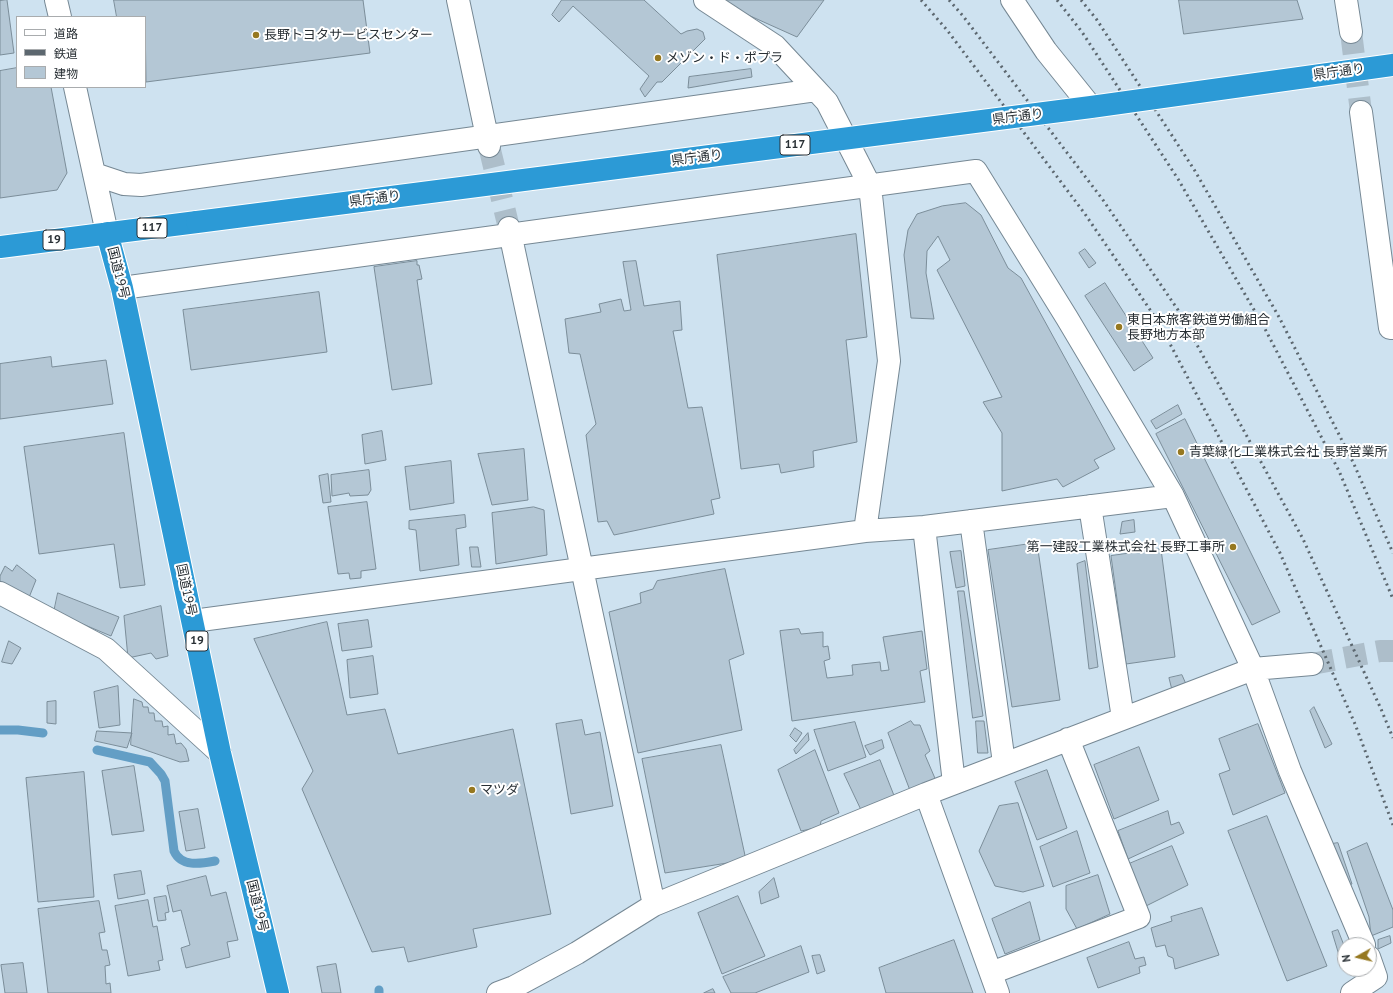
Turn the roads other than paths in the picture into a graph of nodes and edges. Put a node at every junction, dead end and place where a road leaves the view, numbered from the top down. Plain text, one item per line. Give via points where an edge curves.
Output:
1 (56, 0) edge
2 (458, 0) edge
3 (705, 0) edge
4 (1012, 0) edge
5 (1346, 0) edge
6 (60, 16) edge
7 (1351, 32) tunnel mouth
8 (1393, 65) edge
9 (76, 88) edge
10 (816, 90) junction
11 (1091, 107) junction
12 (1361, 112) tunnel mouth
13 (487, 141) junction
14 (94, 174) junction
15 (870, 186) junction
16 (510, 232) junction
17 (107, 233) junction
18 (0, 247) edge
19 (122, 288) junction
20 (1393, 328) edge
21 (1173, 496) junction
22 (1090, 506) junction
23 (971, 521) junction
24 (924, 526) junction
25 (865, 531) junction
26 (581, 568) junction
27 (0, 593) edge
28 (193, 621) junction
29 (1312, 664) tunnel mouth
30 (1253, 669) junction
31 (1124, 718) junction
32 (1068, 739) junction
33 (220, 753) junction
34 (1004, 764) junction
35 (954, 783) junction
36 (926, 794) junction
37 (654, 905) junction
38 (1361, 937) edge
39 (1376, 977) edge
40 (994, 983) edge
41 (278, 993) edge
42 (498, 993) edge
43 (1352, 993) edge

1 - 6 street
2 - 13 street
3 - 10 street via 775,46
4 - 11 street via 1046,51
5 - 7 street
8 - 11 highway, 県庁通り / 117, bridge
9 - 14 street
10 - 13 street
10 - 15 street via 827,102
11 - 17 highway, 県庁通り / 117, bridge
12 - 20 street via 1390,328
13 - 14 street via 141,185 124,184
14 - 17 street
15 - 16 street
15 - 21 street via 976,172
15 - 25 street via 889,361
16 - 19 street
16 - 26 street
17 - 18 highway, 県庁通り / 19
17 - 19 highway, 国道19号 / 19
19 - 28 highway, 国道19号 / 19
21 - 22 street
21 - 30 street
22 - 23 street
22 - 31 street
23 - 24 street
23 - 34 street
24 - 25 street
24 - 35 street
25 - 26 street
26 - 28 street
26 - 37 street
27 - 33 street via 106,649
28 - 33 highway, 国道19号 / 19
29 - 30 street
30 - 31 street
30 - 38 street via 1290,771
31 - 32 street
32 - 34 street
32 - 40 street via 1139,917
33 - 41 highway, 国道19号 / 19
34 - 35 street
35 - 36 street
36 - 37 street
36 - 40 street
37 - 42 street via 577,953
39 - 43 street

